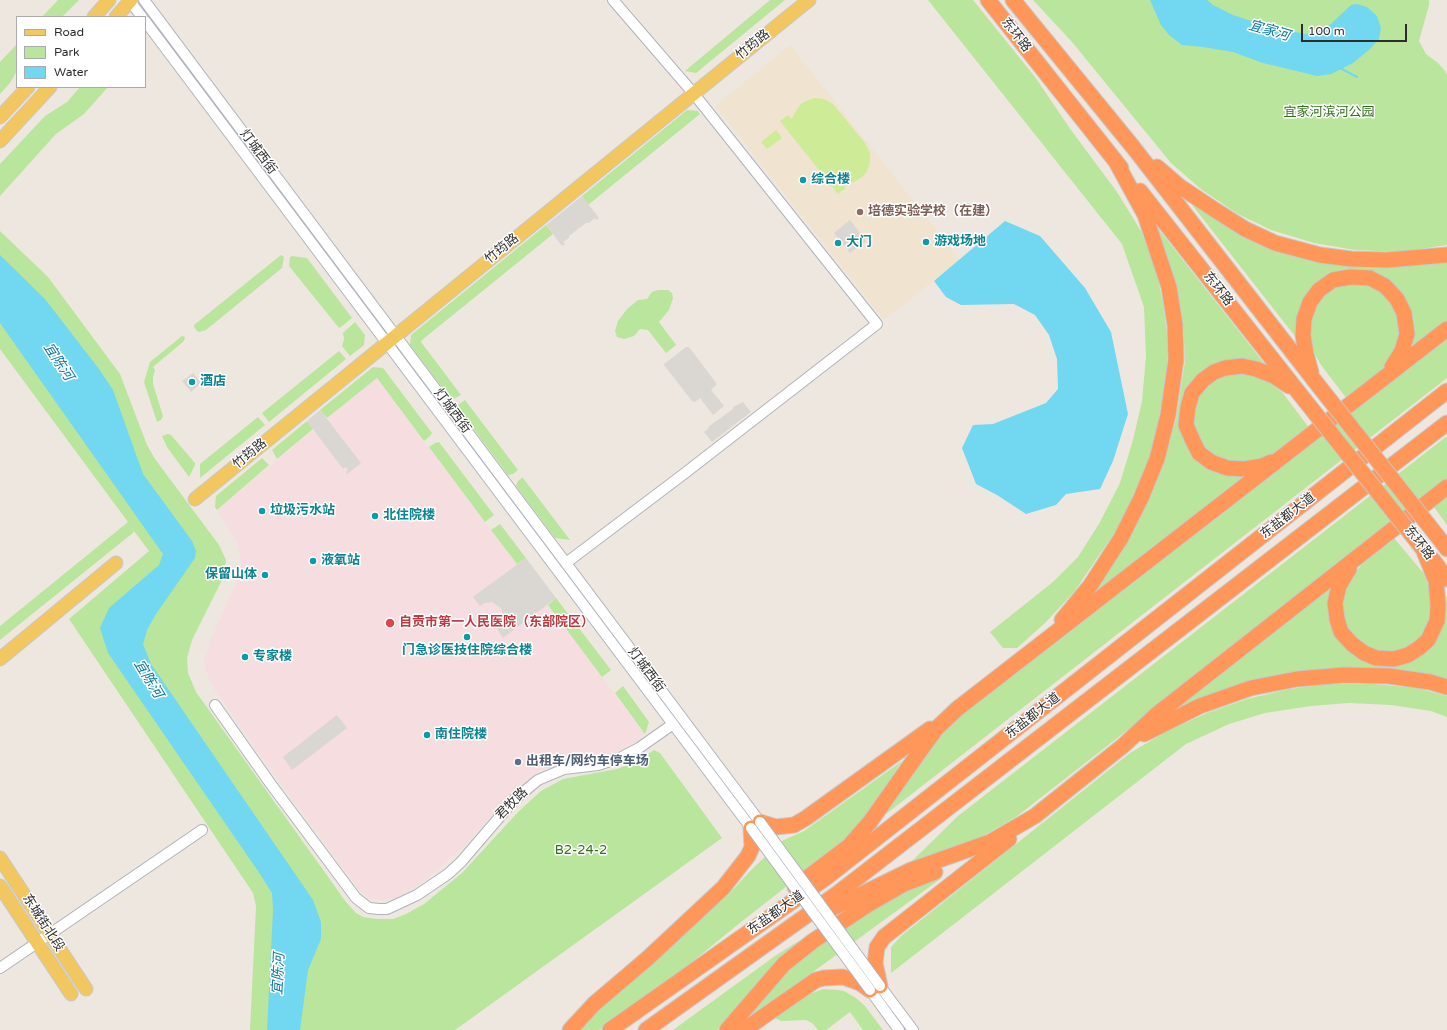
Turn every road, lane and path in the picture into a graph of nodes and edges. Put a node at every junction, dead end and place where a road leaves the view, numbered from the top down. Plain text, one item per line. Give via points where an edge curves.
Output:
1 (109, 0) edge
2 (130, 0) edge
3 (144, 0) edge
4 (613, 0) edge
5 (809, 0) edge
6 (988, 0) edge
7 (1013, 0) edge
8 (95, 16) edge
9 (117, 16) edge
10 (141, 16) edge
11 (146, 22) edge
12 (27, 88) edge
13 (49, 88) edge
14 (694, 94) junction
15 (0, 118) edge
16 (0, 141) edge
17 (1133, 147) junction
18 (1116, 160) junction
19 (1447, 255) edge
20 (1257, 306) junction
21 (1241, 318) junction
22 (1447, 329) edge
23 (390, 339) junction
24 (1314, 380) junction
25 (1379, 382) junction
26 (1447, 391) edge
27 (1299, 393) junction
28 (1447, 423) edge
29 (1284, 456) junction
30 (1447, 487) edge
31 (195, 499) dead end
32 (1444, 544) edge
33 (1424, 549) junction
34 (1360, 556) junction
35 (116, 563) dead end
36 (566, 563) junction
37 (1447, 579) edge
38 (1044, 641) junction
39 (0, 659) edge
40 (1447, 687) edge
41 (215, 705) dead end
42 (957, 709) junction
43 (673, 724) junction
44 (1124, 744) junction
45 (1036, 816) junction
46 (756, 825) junction
47 (202, 830) dead end
48 (1000, 847) junction
49 (0, 858) edge
50 (0, 886) edge
51 (782, 933) junction
52 (50, 934) junction
53 (744, 936) junction
54 (37, 942) junction
55 (0, 968) edge
56 (875, 988) junction
57 (86, 989) dead end
58 (72, 994) dead end
59 (570, 1030) edge
60 (610, 1030) edge
61 (646, 1030) edge
62 (727, 1030) edge
63 (744, 1030) edge
64 (900, 1030) edge
65 (913, 1030) edge

1 - 8 main road
2 - 9 main road
2 - 10 street
3 - 23 street, 灯城西街
4 - 14 street
5 - 14 main road, 竹筠路
6 - 18 highway, 东环路
7 - 17 highway, 东环路
11 - 23 street, 灯城西街
12 - 15 main road
13 - 16 main road
14 - 23 main road, 竹筠路
14 - 36 street via 877,324
17 - 19 highway via 1179,186 1245,229 1275,243 1320,255 1351,259 1388,260
17 - 20 highway, 东环路
18 - 21 highway, 东环路
18 - 38 highway via 1145,215 1168,287 1175,325 1176,360 1168,415 1157,459 1121,538 1090,586
20 - 21 highway
20 - 24 highway, 东环路
21 - 27 highway, 东环路
22 - 25 highway
23 - 31 main road, 竹筠路
23 - 36 street, 灯城西街
23 - 43 street, 灯城西街
24 - 25 highway via 1306,354 1304,319 1310,302 1319,290 1334,280 1350,277 1370,278 1385,286 1397,299 1404,313 1407,334 1402,350 1394,365
24 - 32 highway, 东环路, bridge
25 - 29 highway
26 - 53 highway, 东盐都大道 via 827,877
27 - 29 highway via 1274,376 1256,369 1242,366 1225,368 1203,380 1192,393 1188,407 1186,424 1193,441 1199,453 1211,462 1226,468 1245,469 1262,466
27 - 33 highway, 东环路, bridge
28 - 51 highway, 东盐都大道 via 838,893
29 - 38 highway
30 - 34 highway
33 - 34 highway via 1436,581 1437,621 1428,640 1419,648 1394,659 1376,658 1364,653 1341,632 1335,604 1339,586 1346,572
33 - 37 highway, 东环路
34 - 44 highway via 1156,715
35 - 39 main road
36 - 46 street, 灯城西街
38 - 42 highway
40 - 44 highway via 1389,676 1344,675 1297,679 1251,688 1200,706
41 - 43 street, 君牧路 via 270,784 356,898 369,908 387,909 430,887 448,874 515,799 538,780 564,768 598,765 620,758
42 - 46 highway via 800,822 776,828
42 - 53 highway via 937,728 870,822 849,846 784,896
43 - 46 street, 灯城西街
44 - 45 highway
45 - 48 highway
45 - 51 highway via 990,842 911,870
46 - 56 street, bridge
46 - 59 highway via 748,856 723,888 594,1004
47 - 52 street
48 - 56 highway via 884,937 877,947
48 - 62 highway via 904,884 819,937 784,964
49 - 52 main road, 东城街北段
50 - 54 main road, 东城街北段
51 - 61 highway, 东盐都大道
52 - 54 street
52 - 57 main road, 东城街北段
53 - 60 highway, 东盐都大道
54 - 55 street
54 - 58 main road, 东城街北段
56 - 63 highway via 843,977 816,980
56 - 64 street
56 - 65 street

